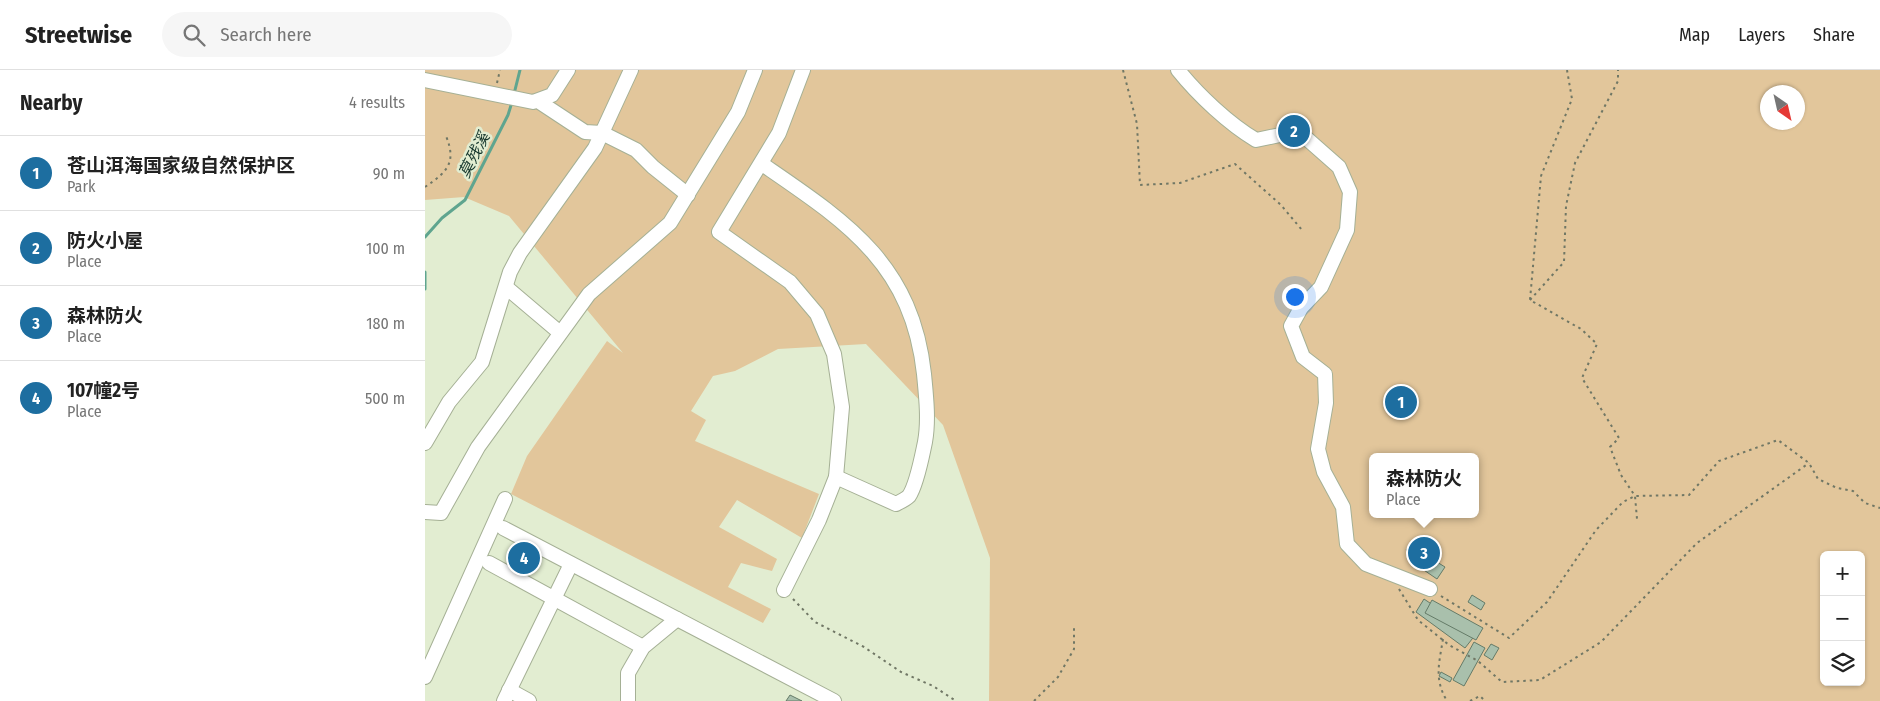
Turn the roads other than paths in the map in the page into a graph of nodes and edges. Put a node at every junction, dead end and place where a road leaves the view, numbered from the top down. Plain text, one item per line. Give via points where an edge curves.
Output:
1 (568, 70) edge
2 (631, 70) edge
3 (755, 70) edge
4 (803, 70) edge
5 (1179, 70) edge
6 (425, 80) edge
7 (536, 101) junction
8 (603, 133) junction
9 (762, 164) junction
10 (688, 196) junction
11 (506, 287) junction
12 (559, 332) junction
13 (425, 443) edge
14 (836, 477) junction
15 (505, 499) dead end
16 (425, 512) edge
17 (503, 528) dead end
18 (489, 563) dead end
19 (571, 564) junction
20 (1430, 589) road end
21 (784, 590) road end
22 (554, 599) junction
23 (677, 619) junction
24 (643, 647) junction
25 (425, 677) edge
26 (506, 696) edge
27 (529, 701) edge
28 (628, 701) edge
29 (834, 701) edge

1 - 7 street via 549,98
2 - 8 street
3 - 10 street via 738,112
4 - 9 street via 779,133
5 - 20 street via 1192,88 1234,128 1256,140 1280,136 1305,137 1339,167 1350,192 1347,230 1321,286 1301,308 1291,326 1303,357 1325,374 1326,403 1318,449 1324,472 1343,507 1347,544 1366,564
6 - 7 street
7 - 8 street via 585,132
8 - 10 street via 636,150
8 - 11 street via 520,253
9 - 14 street via 719,232 790,282 817,314 834,354 842,407
9 - 14 street via 826,208 881,260 912,320 921,349 927,432 909,496 896,504
10 - 12 street via 670,223 589,294
11 - 12 street
11 - 13 street via 482,362 449,402
12 - 16 street via 478,447 441,513
14 - 21 street via 819,520
15 - 25 street
17 - 19 street
18 - 22 street
19 - 22 street
19 - 23 street
22 - 24 street
22 - 26 street
23 - 24 street
23 - 29 street
24 - 28 street via 628,673
26 - 27 street

